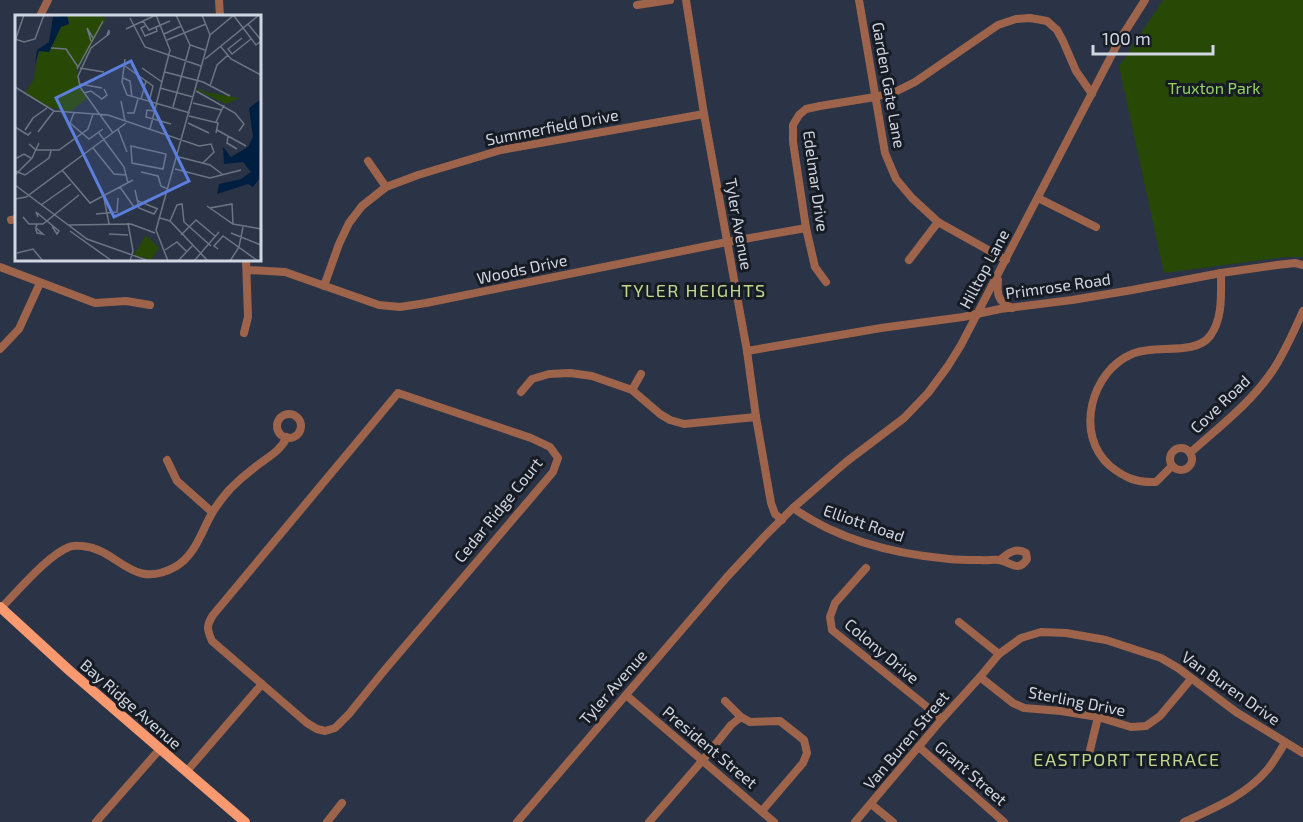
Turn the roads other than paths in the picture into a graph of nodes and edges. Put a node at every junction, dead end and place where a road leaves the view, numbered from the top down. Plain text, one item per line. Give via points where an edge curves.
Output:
1 (48, 0) edge
2 (219, 0) edge
3 (670, 0) edge
4 (686, 0) edge
5 (859, 0) edge
6 (1145, 0) edge
7 (637, 5) dead end
8 (40, 15) edge
9 (220, 15) edge
10 (1092, 94) junction
11 (875, 97) junction
12 (704, 114) junction
13 (368, 161) dead end
14 (386, 187) junction
15 (1038, 198) junction
16 (938, 222) junction
17 (1096, 227) dead end
18 (806, 228) junction
19 (727, 242) junction
20 (909, 260) dead end
21 (1006, 260) junction
22 (246, 261) edge
23 (1303, 265) edge
24 (0, 267) edge
25 (247, 270) junction
26 (1221, 273) junction
27 (998, 275) junction
28 (826, 282) dead end
29 (40, 283) junction
30 (324, 286) junction
31 (150, 305) dead end
32 (1012, 308) junction
33 (1303, 311) edge
34 (978, 314) junction
35 (244, 333) dead end
36 (0, 349) edge
37 (747, 351) junction
38 (641, 374) dead end
39 (632, 390) junction
40 (521, 392) dead end
41 (756, 417) junction
42 (287, 437) dead end
43 (1190, 453) junction
44 (167, 460) dead end
45 (1172, 466) junction
46 (793, 508) junction
47 (212, 512) junction
48 (782, 520) junction
49 (1000, 560) dead end
50 (866, 568) dead end
51 (1, 607) edge
52 (959, 622) dead end
53 (999, 654) junction
54 (981, 677) junction
55 (1191, 678) junction
56 (261, 684) junction
57 (626, 695) junction
58 (725, 701) dead end
59 (741, 717) junction
60 (1098, 717) junction
61 (942, 719) junction
62 (1285, 743) junction
63 (918, 747) junction
64 (160, 749) junction
65 (1090, 750) dead end
66 (1303, 753) edge
67 (702, 761) junction
68 (187, 771) junction
69 (342, 803) dead end
70 (871, 804) junction
71 (762, 811) junction
72 (96, 822) edge
73 (245, 822) edge
74 (327, 822) edge
75 (517, 822) edge
76 (649, 822) edge
77 (774, 822) edge
78 (855, 822) edge
79 (893, 822) edge
80 (1005, 822) edge
81 (1184, 822) edge

1 - 8 street
2 - 9 street
3 - 7 street
4 - 12 street, Tyler Avenue
5 - 11 street, Garden Gate Lane
6 - 10 street, Hilltop Lane via 1119,40
10 - 11 street, Edelmar Drive via 1076,71 1057,30 1047,21 1030,18 998,25 915,81
10 - 15 street, Hilltop Lane
11 - 16 street, Garden Gate Lane via 885,153 896,179
11 - 18 street, Edelmar Drive via 806,109 793,125
12 - 14 street, Summerfield Drive via 501,150
12 - 19 street, Tyler Avenue
13 - 14 street
14 - 30 street, Summerfield Drive via 362,206 349,223
15 - 17 street
15 - 21 street, Hilltop Lane
16 - 20 street
16 - 21 street, Garden Gate Lane
18 - 19 street, Woods Drive
18 - 28 street, Edelmar Drive via 815,267
19 - 30 street, Woods Drive via 409,306 379,305
19 - 37 street, Tyler Avenue
21 - 27 street, Hilltop Lane
22 - 25 street
23 - 26 street, Primrose Road
24 - 29 street
25 - 30 street, Woods Drive via 285,272
25 - 35 street via 248,317
26 - 32 street, Primrose Road
26 - 45 street via 1221,303 1210,337 1198,346 1131,354 1107,372 1093,400 1090,420 1095,445 1114,469 1137,482 1156,482
27 - 32 street via 997,294
27 - 34 street, Hilltop Lane
29 - 31 street via 94,303 126,301
29 - 36 street via 19,329
32 - 34 street, Primrose Road
33 - 43 street, Cove Road via 1262,385
34 - 37 street, Primrose Road
34 - 46 street, Hilltop Lane via 928,393 904,418
37 - 41 street, Tyler Avenue
38 - 39 street
39 - 40 street via 570,373 532,379
39 - 41 street via 660,414 684,424
41 - 48 street, Tyler Avenue via 771,503
42 - 47 street via 278,450 230,489
43 - 45 street via 1191,464 1186,469
43 - 45 street via 1182,448 1173,452
44 - 47 street via 177,481
46 - 48 street, Tyler Avenue
46 - 49 street, Elliott Road via 824,527 897,552
47 - 51 street via 188,556 176,567 153,575 138,573 89,547 71,546 53,555
48 - 57 street, Tyler Avenue via 727,577
50 - 61 street, Colony Drive via 835,603 830,617 832,630
51 - 64 main road, Bay Ridge Avenue
52 - 53 street
53 - 54 street, Van Buren Drive
53 - 55 street, Van Buren Drive via 1021,638 1041,632 1066,633 1106,640 1161,658
54 - 60 street, Sterling Drive via 1024,708
54 - 61 street, Van Buren Street
55 - 60 street, Sterling Drive via 1160,716 1146,726 1131,727
55 - 62 street, Van Buren Drive
56 - 56 street, Cedar Ridge Court via 317,729 335,728 553,472 558,458 550,447 398,393 207,625 212,641
56 - 68 street
57 - 67 street, President Street
57 - 75 street, Tyler Avenue
58 - 59 street
59 - 67 street
59 - 71 street via 750,722 780,721 806,746 803,763
60 - 65 street
61 - 63 street, Van Buren Street
62 - 66 street, Van Buren Drive
62 - 81 street via 1267,770 1241,794
63 - 70 street, Van Buren Street
63 - 80 street, Grant Street
64 - 68 main road, Bay Ridge Avenue
64 - 72 street
67 - 71 street, President Street
67 - 76 street
68 - 73 main road, Bay Ridge Avenue
69 - 74 street
70 - 78 street, Van Buren Street
70 - 79 street
71 - 77 street, President Street

